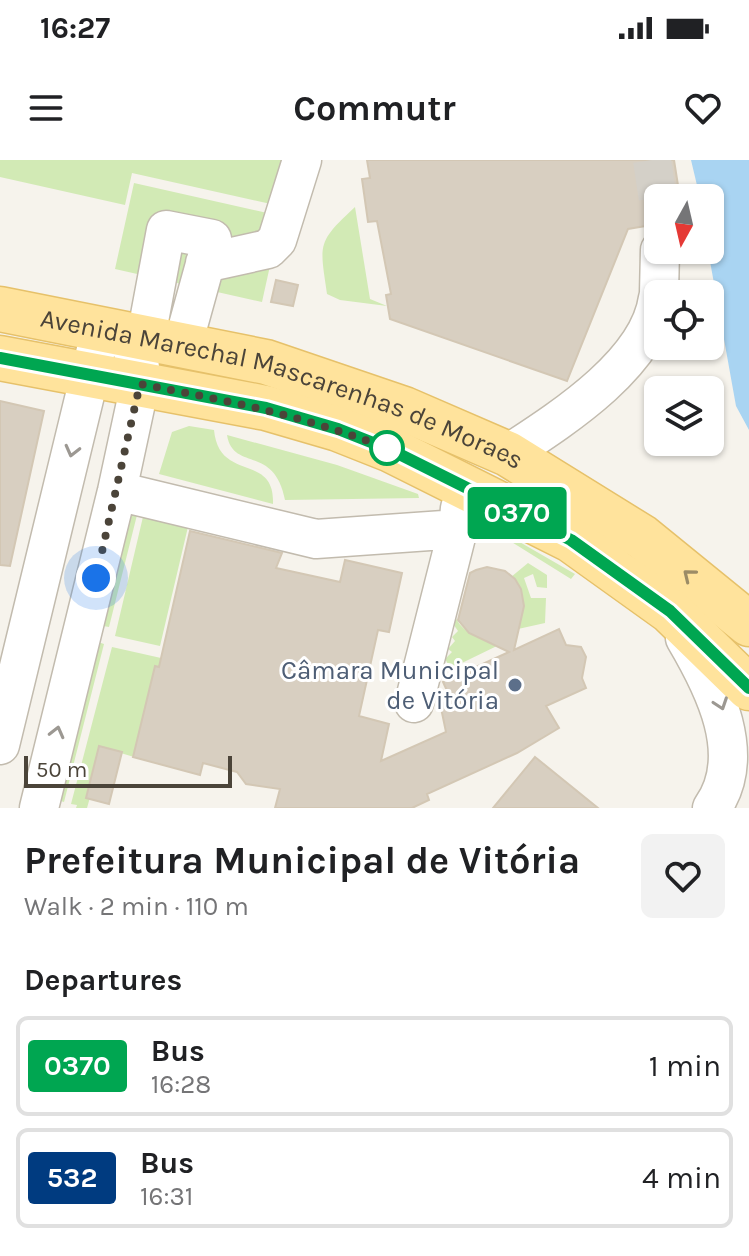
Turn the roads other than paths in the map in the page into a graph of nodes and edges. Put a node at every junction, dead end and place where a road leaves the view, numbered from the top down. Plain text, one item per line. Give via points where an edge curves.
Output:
1 (302, 160) edge
2 (205, 263) junction
3 (0, 309) edge
4 (139, 336) junction
5 (644, 338) edge
6 (0, 358) edge
7 (91, 375) junction
8 (140, 384) junction
9 (508, 454) junction
10 (462, 485) junction
11 (117, 491) junction
12 (458, 529) junction
13 (670, 611) junction
14 (749, 624) edge
15 (29, 627) junction
16 (81, 635) junction
17 (749, 688) edge
18 (414, 703) dead end
19 (0, 745) edge
20 (39, 808) edge
21 (712, 808) edge

1 - 2 street via 277,240 268,249
2 - 4 street
2 - 4 street via 212,239 166,230
3 - 4 main road, Avenida Marechal Mascarenhas de Moraes
4 - 7 street
4 - 8 street
4 - 9 main road, Avenida Marechal Mascarenhas de Moraes via 282,367 404,409
5 - 9 street via 610,377
6 - 7 main road, Avenida Marechal Mascarenhas de Moraes
7 - 8 main road, Avenida Marechal Mascarenhas de Moraes
7 -> 15 street
8 - 10 main road, Avenida Marechal Mascarenhas de Moraes via 266,408 338,429
8 - 11 street
14 -> 9 main road, Avenida Marechal Mascarenhas de Moraes via 642,537
10 - 12 street
10 - 13 main road, Avenida Marechal Mascarenhas de Moraes via 571,540
11 - 12 street via 316,539
11 - 16 street
12 - 18 street
13 - 17 main road, Avenida Marechal Mascarenhas de Moraes
13 -> 21 street via 717,693 729,730 729,780
15 - 16 street
15 - 19 street
20 -> 16 street

